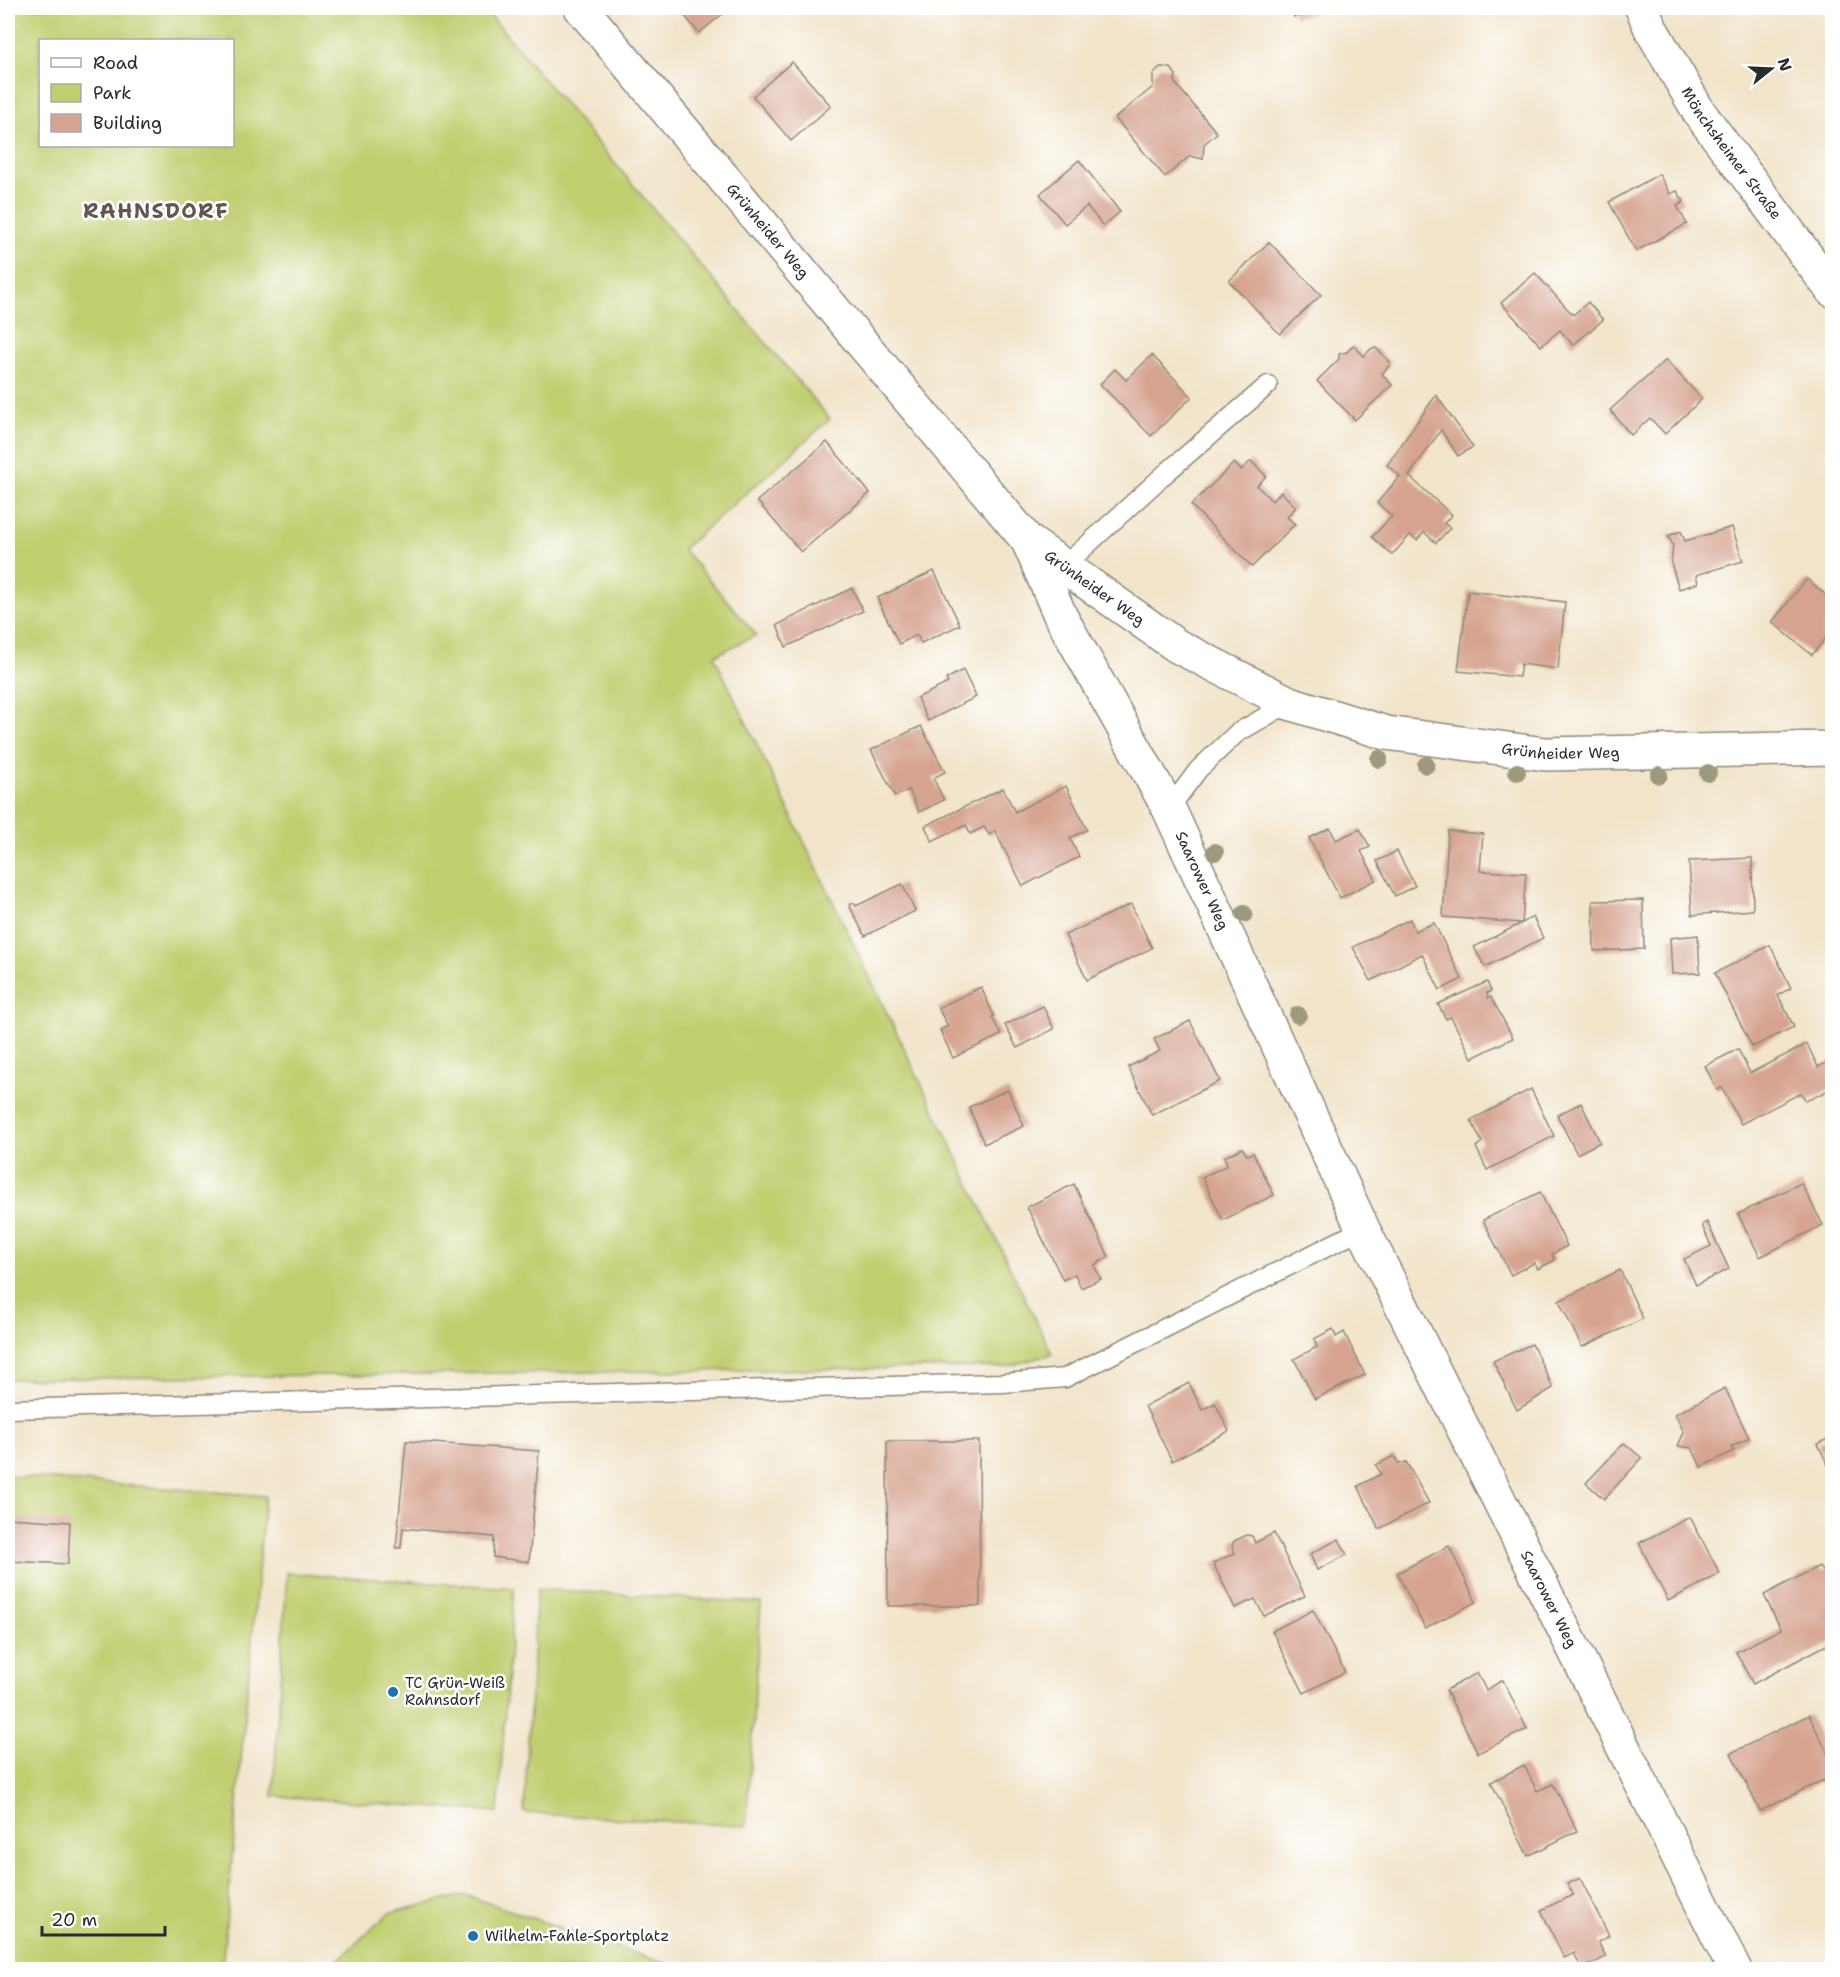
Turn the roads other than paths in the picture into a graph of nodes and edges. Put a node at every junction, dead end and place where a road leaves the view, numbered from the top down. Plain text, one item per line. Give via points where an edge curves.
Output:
1 (581, 8) edge
2 (1642, 8) edge
3 (1833, 290) edge
4 (1268, 385) dead end
5 (1028, 541) junction
6 (1063, 567) junction
7 (1289, 703) junction
8 (1833, 748) edge
9 (1169, 809) junction
10 (1363, 1228) junction
11 (8, 1409) edge
12 (1735, 1970) edge

1 - 5 street, Grünheider Weg
2 - 3 street, Mönchsheimer Straße via 1699,112
4 - 6 lane
5 - 6 street, Grünheider Weg
5 - 9 street, Saarower Weg via 1060,615
6 - 7 street, Grünheider Weg via 1178,646
7 - 8 street, Grünheider Weg via 1386,733 1545,754
7 - 9 lane via 1237,734 1198,770
9 - 10 street, Saarower Weg
10 - 11 lane via 1065,1378 1033,1382
10 - 12 street, Saarower Weg

